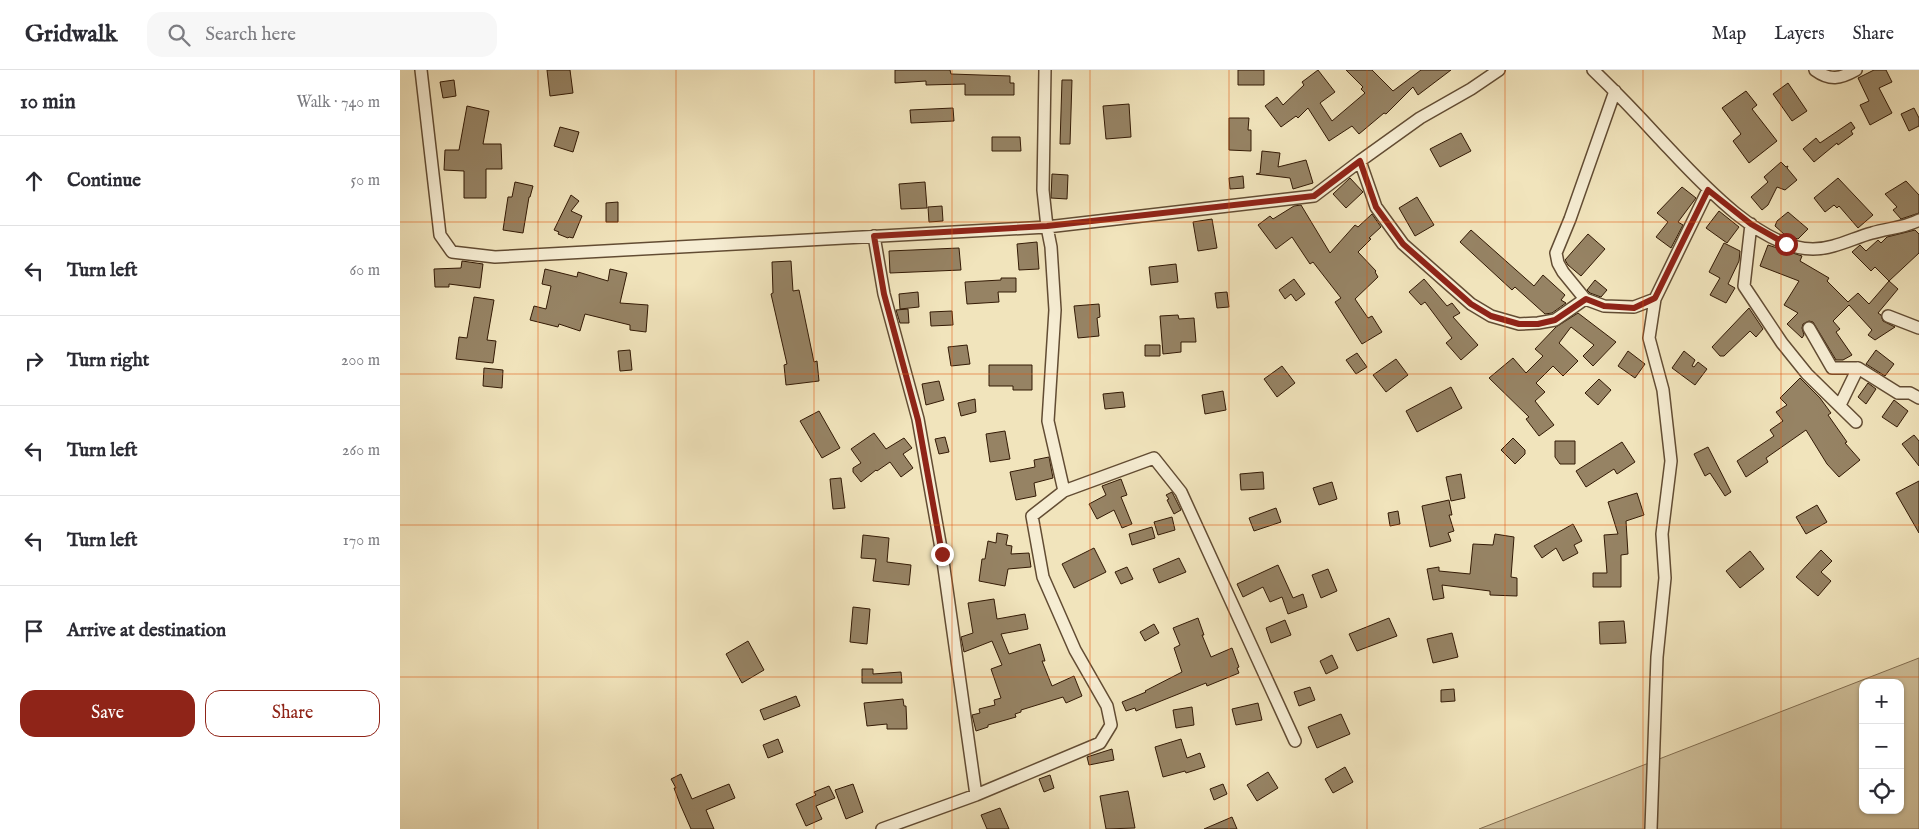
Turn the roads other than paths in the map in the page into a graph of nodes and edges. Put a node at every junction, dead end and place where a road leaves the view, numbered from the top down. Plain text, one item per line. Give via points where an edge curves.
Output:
1 (421, 70) edge
2 (1046, 70) edge
3 (1499, 70) edge
4 (1593, 70) edge
5 (1815, 70) edge
6 (1856, 70) edge
7 (1615, 91) junction
8 (1360, 161) junction
9 (1708, 190) junction
10 (1919, 220) edge
11 (1751, 224) junction
12 (1047, 226) junction
13 (874, 236) junction
14 (1655, 298) junction
15 (1586, 299) junction
16 (1888, 316) dead end
17 (1810, 328) dead end
18 (1919, 328) edge
19 (1832, 368) junction
20 (1858, 368) junction
21 (1818, 384) junction
22 (1919, 398) edge
23 (1840, 405) junction
24 (1856, 422) dead end
25 (1064, 490) junction
26 (1295, 741) dead end
27 (976, 795) junction
28 (882, 829) edge
29 (1651, 829) edge

1 - 13 street via 440,235 452,252 495,257
2 - 12 street via 1043,190
3 - 8 street via 1420,118
4 - 7 street
5 - 6 street via 1825,77 1838,78
7 - 9 street
7 - 15 street via 1556,253 1562,272
8 - 12 street via 1314,196
8 - 15 street via 1376,207 1403,244 1471,304 1491,316 1519,324 1538,324 1555,320
9 - 11 street
9 - 14 street
10 - 11 street via 1849,242 1813,249 1786,244
11 - 21 street via 1744,286 1782,343
12 - 13 street
12 - 25 street via 1052,247 1055,310 1048,421
13 - 27 street via 884,294 918,420 942,554
14 - 15 street via 1634,308 1604,306
14 - 29 street via 1649,338 1663,390 1672,460 1662,534 1665,578 1657,657
16 - 18 street
17 - 19 street
19 - 20 street
19 - 21 street
20 - 22 street via 1898,393 1910,392
20 - 23 street
21 - 23 street
23 - 24 street
25 - 26 street via 1154,458 1181,492
25 - 27 street via 1032,516 1043,578 1075,650 1107,706 1111,725 1100,743
27 - 28 street

